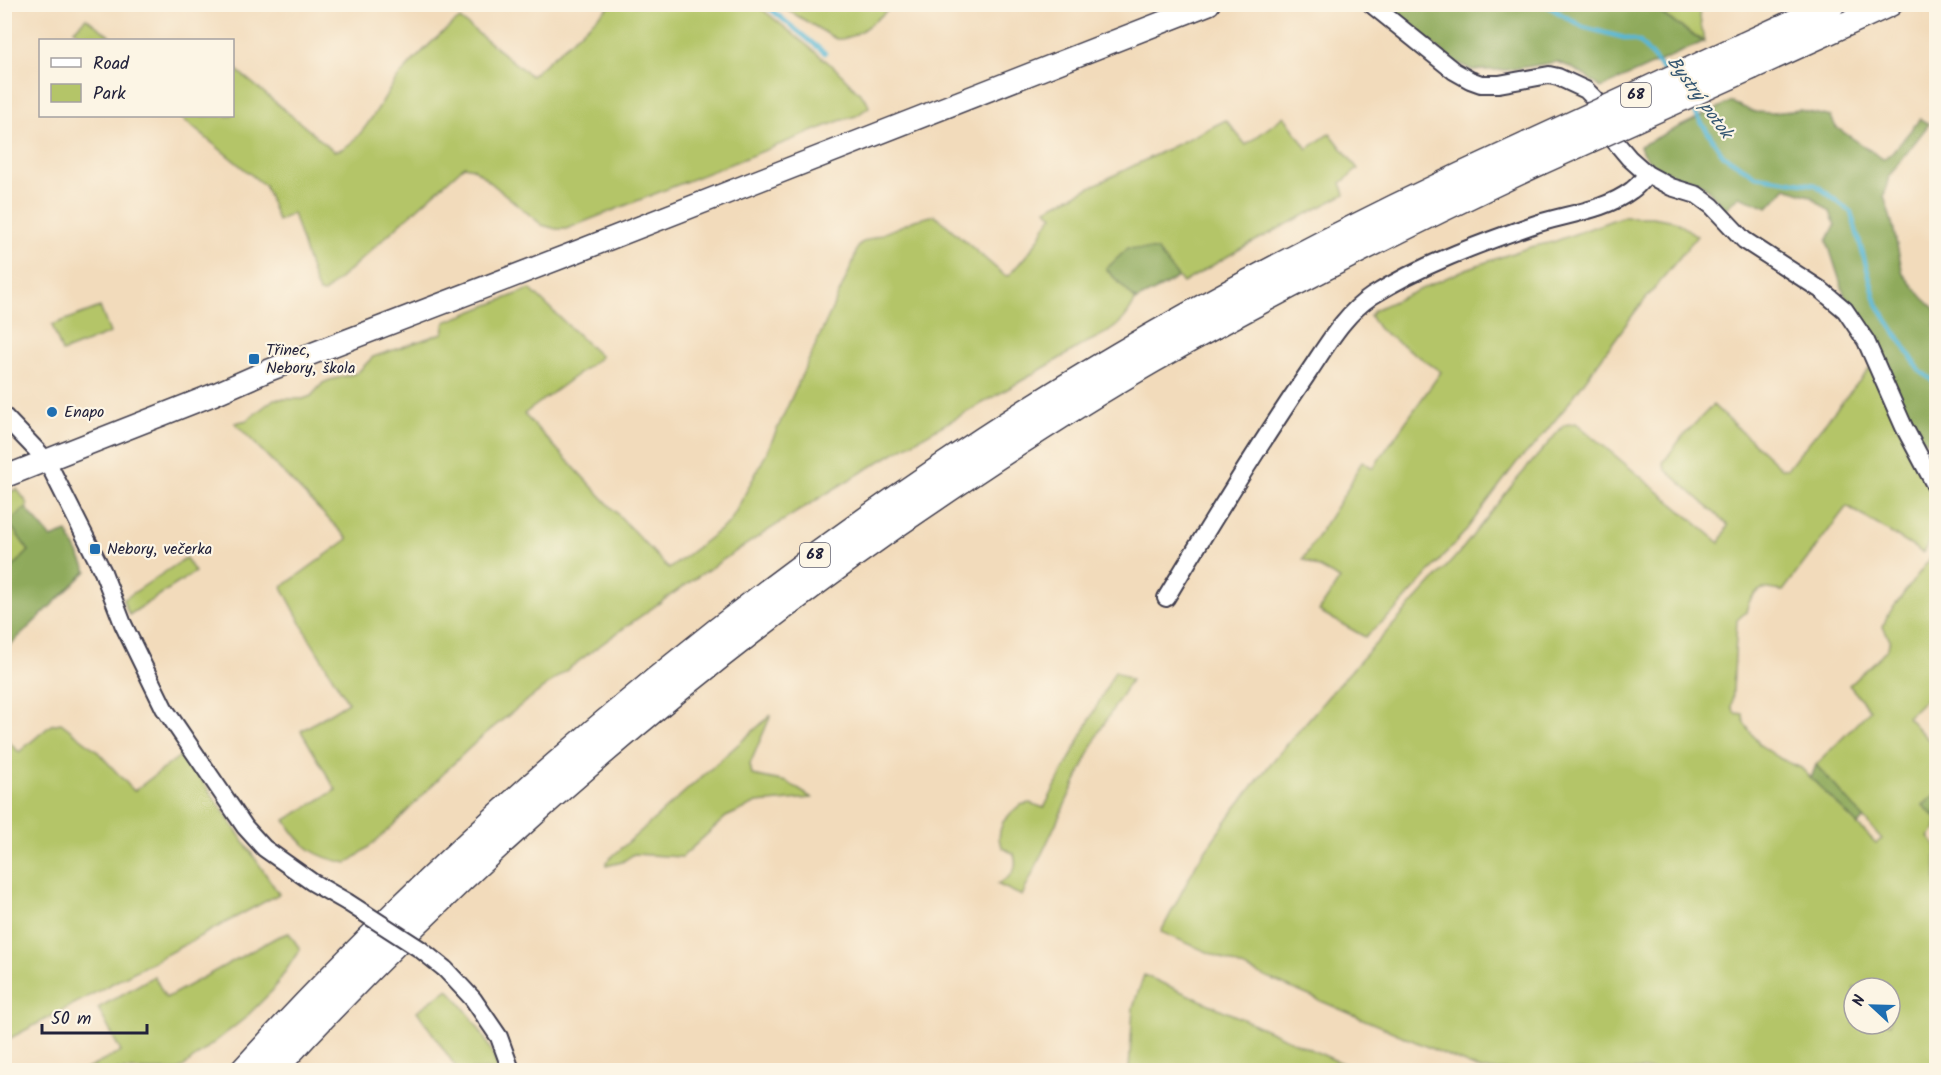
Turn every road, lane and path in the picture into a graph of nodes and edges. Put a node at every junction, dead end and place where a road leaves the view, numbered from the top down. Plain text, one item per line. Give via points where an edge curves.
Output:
1 (1209, 4) edge
2 (1371, 4) edge
3 (1833, 4) edge
4 (1890, 4) edge
5 (1748, 56) junction
6 (1533, 154) junction
7 (1647, 174) junction
8 (4, 417) edge
9 (47, 461) junction
10 (4, 477) edge
11 (1936, 487) edge
12 (1166, 598) dead end
13 (243, 1071) edge
14 (274, 1071) edge
15 (511, 1071) edge

1 - 9 main road via 267,371
2 - 7 street via 1470,80 1499,84 1549,75 1586,90 1596,100 1613,139
3 - 5 highway, 68
4 - 5 highway, 68
5 - 6 highway, 68, bridge
6 - 13 highway, 68 via 1438,186 1310,249 1140,342 988,436 814,555 636,695 507,806 354,953
6 - 14 highway, 68 via 1150,362 933,500 828,574 659,705 522,822 369,969
7 - 11 street via 1697,195 1744,240 1845,310 1866,341
7 - 12 street via 1633,190 1615,200 1458,253 1357,307 1293,395
8 - 9 street
9 - 10 main road
9 - 15 street, bridge via 103,572 123,624 164,708 245,827 264,848 445,969 473,999 499,1037

